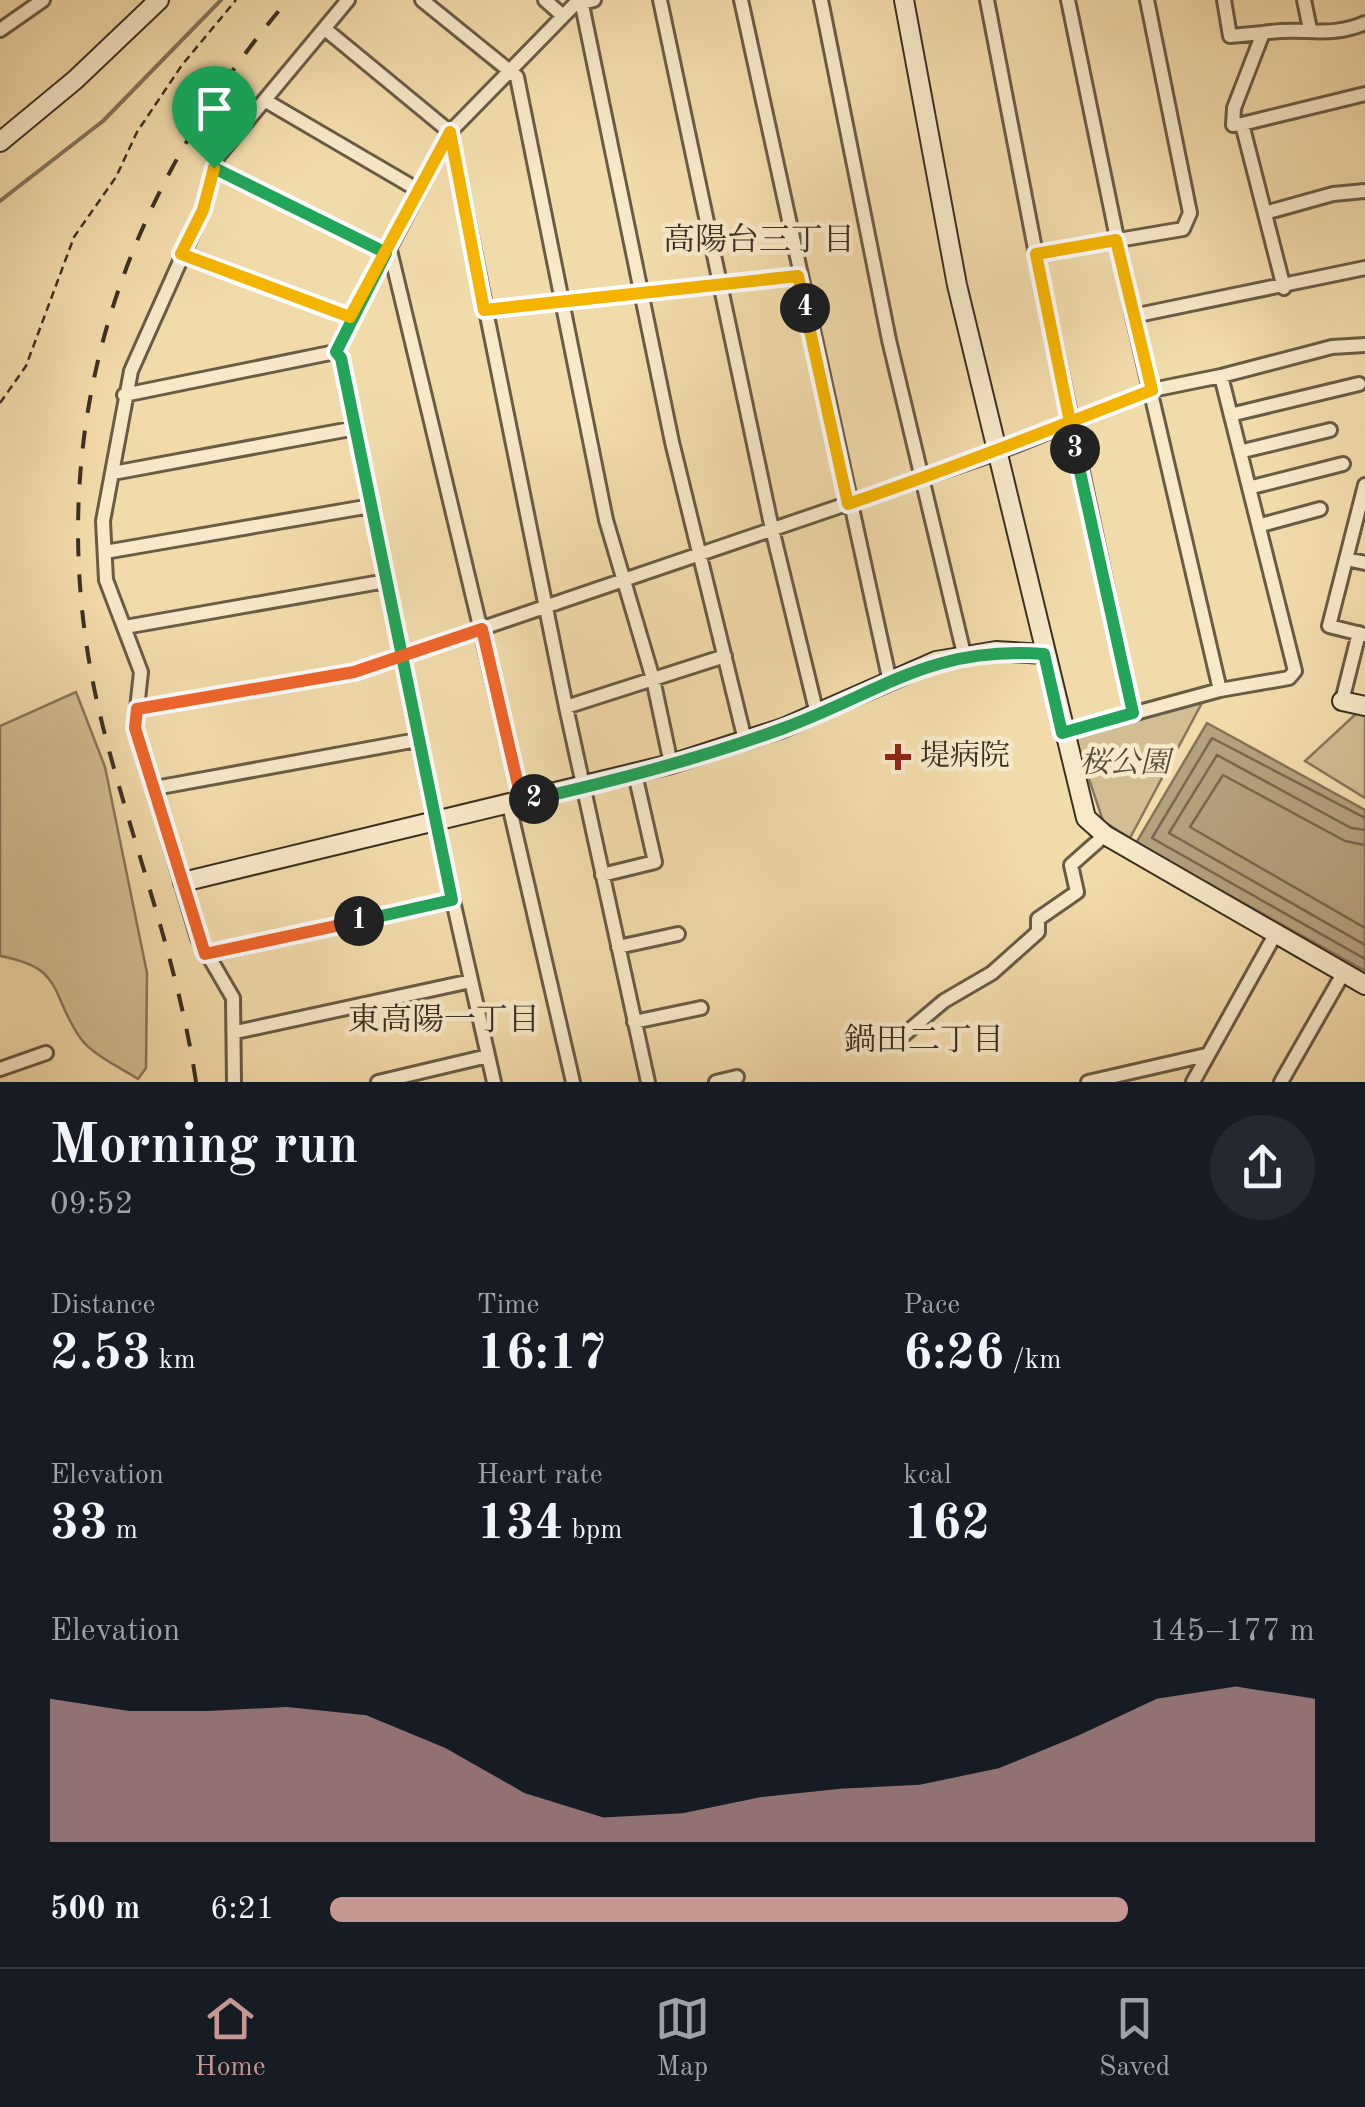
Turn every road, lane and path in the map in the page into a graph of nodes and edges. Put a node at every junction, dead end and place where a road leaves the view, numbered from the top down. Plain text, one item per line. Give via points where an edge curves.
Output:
1 (42, 0) edge
2 (159, 0) edge
3 (236, 0) edge
4 (348, 0) edge
5 (422, 0) edge
6 (545, 0) edge
7 (660, 0) edge
8 (741, 0) edge
9 (822, 0) edge
10 (904, 0) edge
11 (987, 0) edge
12 (1068, 0) edge
13 (1148, 0) edge
14 (1224, 0) edge
15 (1304, 0) edge
16 (586, 1) edge
17 (563, 16) junction
18 (1365, 24) edge
19 (1310, 29) junction
20 (0, 30) edge
21 (325, 30) junction
22 (1263, 32) junction
23 (510, 71) junction
24 (1365, 94) edge
25 (266, 101) junction
26 (1242, 124) junction
27 (450, 132) junction
28 (0, 142) edge
29 (214, 168) junction
30 (418, 190) junction
31 (1365, 191) edge
32 (1265, 213) junction
33 (1116, 240) junction
34 (388, 249) junction
35 (181, 254) junction
36 (1036, 254) junction
37 (1365, 268) edge
38 (798, 276) junction
39 (720, 284) junction
40 (1284, 288) junction
41 (642, 292) junction
42 (566, 302) junction
43 (484, 310) junction
44 (1133, 316) junction
45 (350, 317) junction
46 (1365, 344) edge
47 (336, 352) junction
48 (1222, 376) junction
49 (1359, 384) dead end
50 (1152, 390) junction
51 (124, 395) junction
52 (0, 403) edge
53 (1234, 414) junction
54 (1070, 422) junction
55 (356, 428) junction
56 (1330, 430) dead end
57 (1243, 451) junction
58 (996, 453) junction
59 (1343, 464) dead end
60 (114, 473) junction
61 (922, 479) junction
62 (1252, 488) junction
63 (1364, 489) edge
64 (848, 504) junction
65 (371, 506) junction
66 (1320, 510) dead end
67 (1261, 525) junction
68 (772, 529) junction
69 (105, 552) junction
70 (698, 554) junction
71 (1346, 558) junction
72 (1365, 564) edge
73 (625, 579) junction
74 (386, 581) junction
75 (545, 608) junction
76 (126, 628) junction
77 (482, 629) junction
78 (1362, 634) edge
79 (964, 654) junction
80 (1044, 654) junction
81 (401, 656) junction
82 (725, 656) junction
83 (653, 680) junction
84 (890, 682) junction
85 (1220, 690) junction
86 (1342, 700) joint
87 (1365, 706) edge
88 (566, 708) junction
89 (137, 709) junction
90 (1133, 713) junction
91 (817, 714) junction
92 (1062, 733) junction
93 (418, 740) junction
94 (745, 740) junction
95 (671, 764) junction
96 (635, 774) junction
97 (155, 788) junction
98 (583, 788) junction
99 (516, 803) junction
100 (434, 821) junction
101 (1105, 835) junction
102 (602, 875) junction
103 (182, 882) junction
104 (452, 900) junction
105 (1276, 933) junction
106 (678, 934) dead end
107 (618, 947) junction
108 (205, 954) junction
109 (1344, 972) junction
110 (470, 982) junction
111 (1365, 985) edge
112 (701, 1008) dead end
113 (634, 1022) junction
114 (236, 1032) junction
115 (899, 1040) dead end
116 (46, 1053) dead end
117 (488, 1056) junction
118 (1206, 1056) junction
119 (0, 1069) edge
120 (737, 1077) dead end
121 (234, 1082) edge
122 (378, 1082) edge
123 (494, 1082) edge
124 (573, 1082) edge
125 (648, 1082) edge
126 (716, 1082) edge
127 (1088, 1082) edge
128 (1193, 1082) edge
129 (1280, 1082) edge

1 - 20 street
2 - 28 street
3 - 52 path via 182,65 74,236 26,366
4 - 21 street
5 - 23 street
6 - 17 street
7 - 39 street
8 - 38 street
9 - 61 street
10 - 58 street via 939,201
11 - 36 street
12 - 33 street
13 - 33 street via 1190,214 1183,229
14 - 22 street via 1230,36
15 - 19 street
16 - 17 street
16 - 41 street
17 - 23 street
18 - 19 street via 1342,34
19 - 22 street
21 - 25 street
21 - 27 street
22 - 26 street via 1234,108 1233,125
23 - 27 street
23 - 42 street via 518,77
24 - 26 street
25 - 29 street
25 - 30 street
26 - 32 street
27 - 30 street
27 - 43 street
29 - 34 street
29 - 35 street
30 - 34 street
31 - 32 street
32 - 40 street
33 - 36 street
33 - 44 street
34 - 45 street
34 - 77 street
35 - 45 street
35 - 51 street
36 - 54 street
37 - 40 street
38 - 39 street
38 - 64 street
39 - 41 street
39 - 68 street
40 - 44 street
41 - 42 street
41 - 70 street
42 - 43 street
42 - 73 street via 606,520
43 - 75 street
44 - 50 street
45 - 47 street
46 - 48 street via 1332,346
47 - 51 street
47 - 55 street
48 - 50 street
48 - 53 street
49 - 53 street
50 - 54 street
50 - 85 street
51 - 60 street
53 - 57 street
54 - 58 street
54 - 90 street
55 - 60 street
55 - 65 street
56 - 57 street
57 - 62 street
58 - 61 street
58 - 80 street
59 - 62 street
60 - 69 street via 103,521
61 - 64 street
61 - 79 street
62 - 67 street
63 - 71 street
64 - 68 street
64 - 84 street
65 - 69 street
65 - 74 street
66 - 67 street
67 - 85 street via 1295,671 1289,678
68 - 70 street
68 - 91 street
69 - 76 street via 106,580
70 - 73 street
70 - 82 street
71 - 72 street
71 - 78 street via 1329,626
73 - 75 street
73 - 83 street
74 - 76 street
74 - 81 street
75 - 77 street
75 - 88 street
76 - 89 street via 141,672
77 - 81 street
77 - 99 street
78 - 86 street
79 - 80 street
79 - 84 street
80 - 92 street
81 - 89 street via 354,672
81 - 93 street
82 - 83 street
82 - 94 street
83 - 88 street
83 - 95 street
84 - 91 street
85 - 90 street
86 - 87 street
88 - 98 street
89 - 97 street via 135,728
90 - 92 street
91 - 94 street
92 - 101 street via 1081,806
93 - 97 street
93 - 100 street
94 - 95 street
95 - 96 street
96 - 98 street
96 - 102 street via 655,862
97 - 103 street
98 - 99 street
98 - 102 street
99 - 100 street
99 - 124 street
100 - 103 street
100 - 104 street
101 - 105 street
101 - 115 street via 1070,864 1078,892 1038,919 1038,932
102 - 107 street
103 - 108 street
104 - 108 street
104 - 110 street
105 - 109 street
105 - 118 street
106 - 107 street
107 - 113 street
108 - 114 street via 233,998
109 - 111 street
109 - 129 street
110 - 114 street
110 - 117 street
112 - 113 street
113 - 125 street
114 - 121 street
116 - 119 street
117 - 122 street
117 - 123 street
118 - 127 street
118 - 128 street
120 - 126 street

